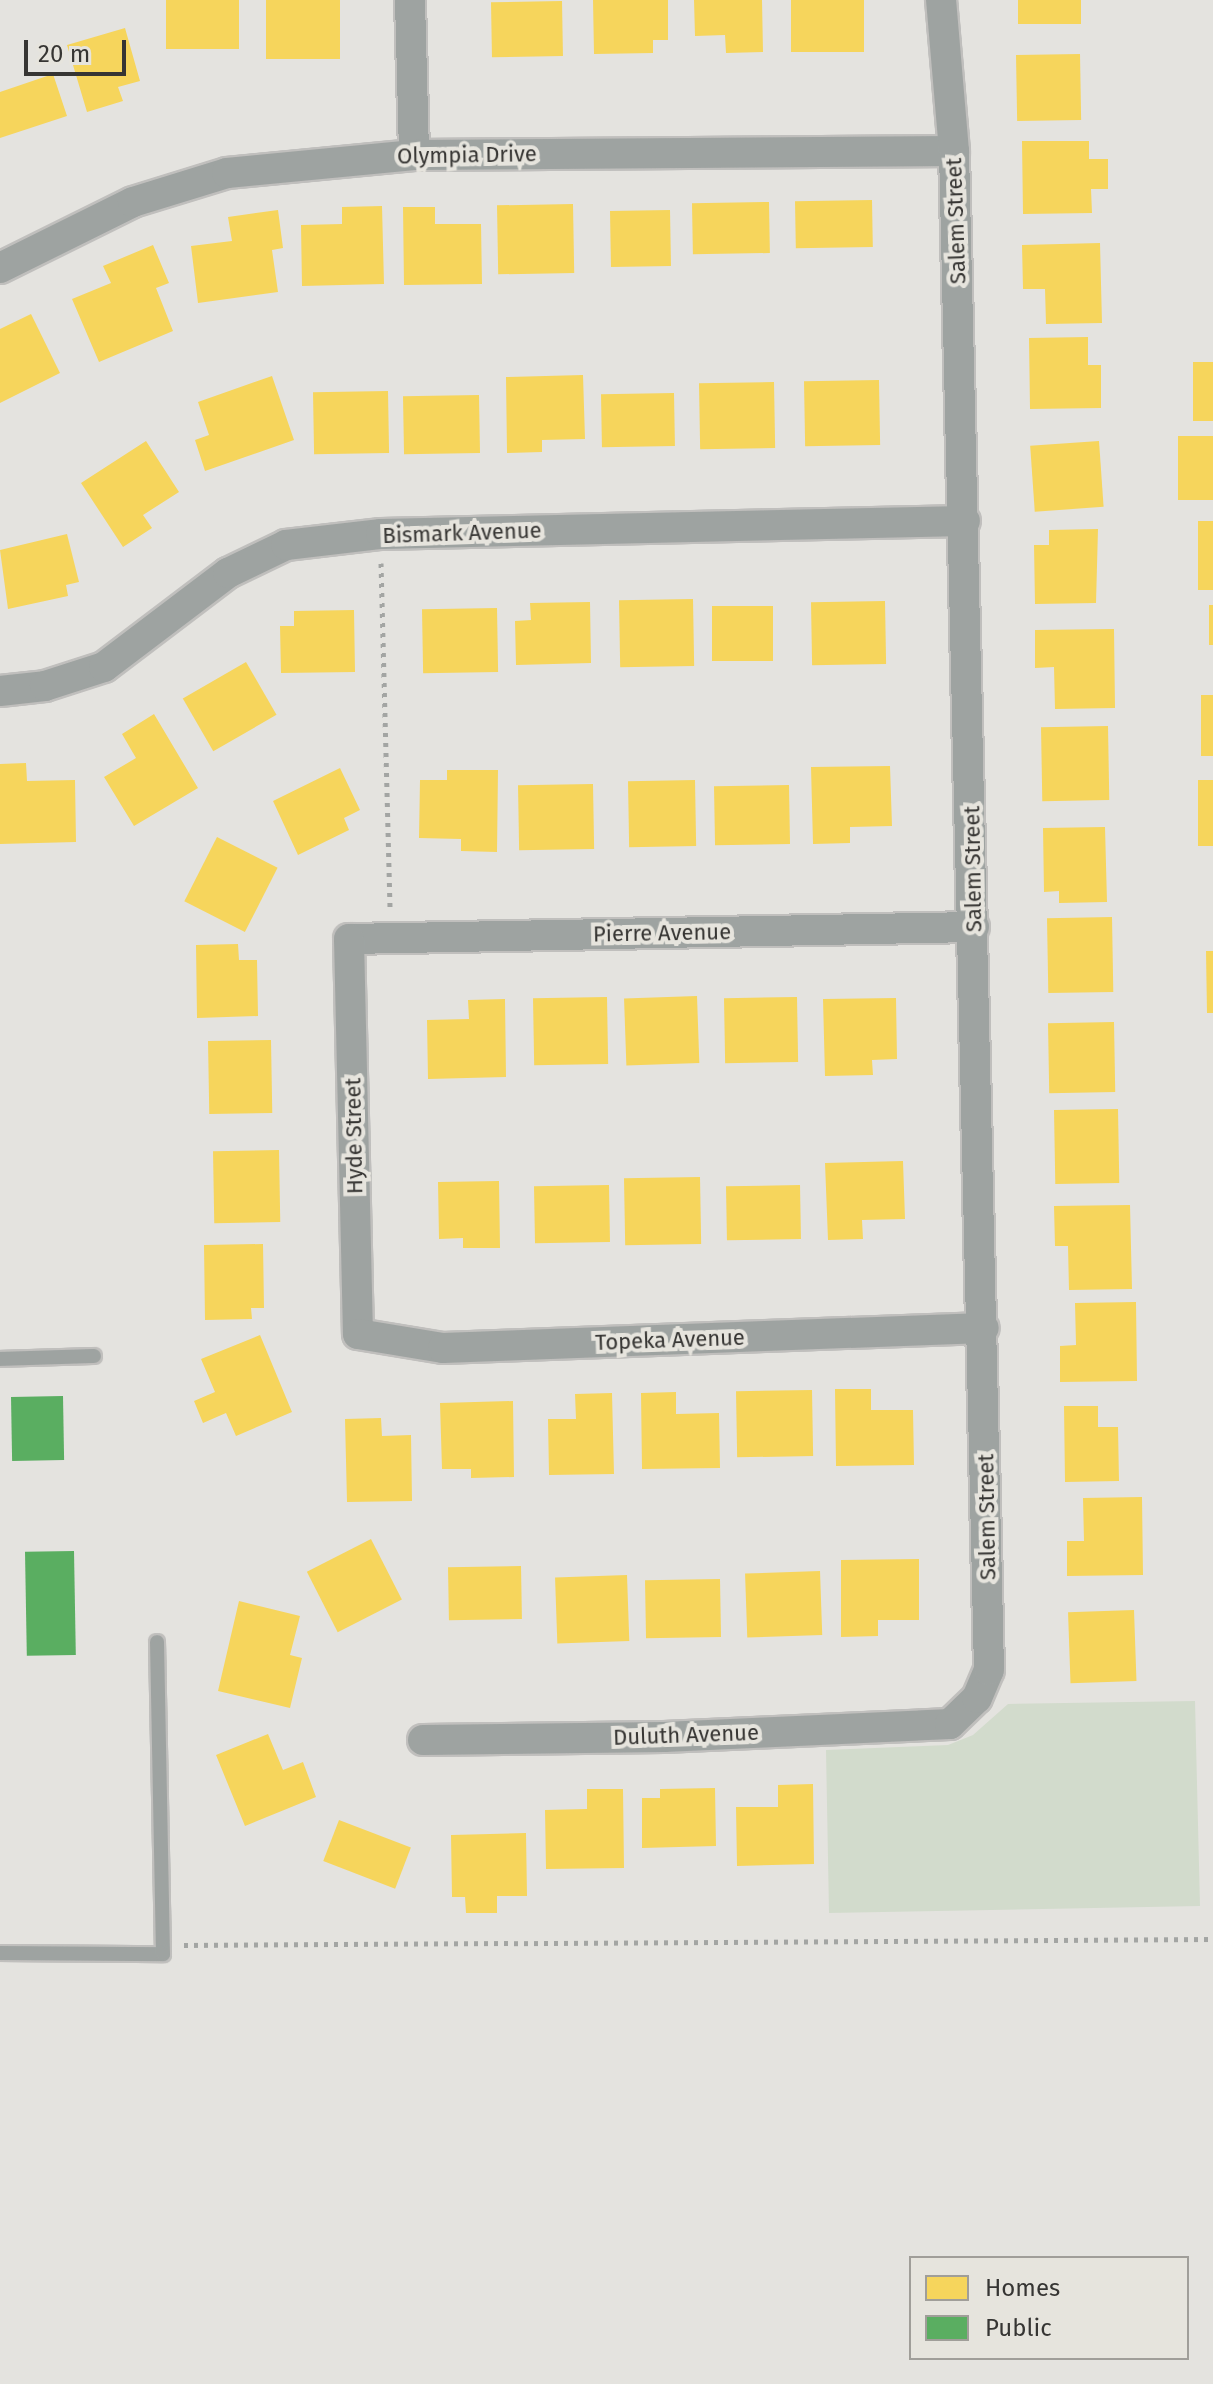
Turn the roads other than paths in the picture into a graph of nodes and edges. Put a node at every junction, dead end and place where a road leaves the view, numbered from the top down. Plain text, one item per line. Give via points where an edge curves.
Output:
1 (410, 0) edge
2 (941, 0) edge
3 (954, 151) junction
4 (414, 155) junction
5 (0, 268) edge
6 (965, 521) junction
7 (0, 691) edge
8 (974, 927) junction
9 (349, 939) joint
10 (984, 1328) junction
11 (358, 1334) joint
12 (94, 1356) dead end
13 (0, 1359) edge
14 (157, 1642) dead end
15 (950, 1724) joint
16 (423, 1740) dead end
17 (0, 1953) edge

1 - 4 street
2 - 3 street, Salem Street
3 - 4 street, Olympia Drive
3 - 6 street, Salem Street
4 - 5 street, Olympia Drive via 227,173 133,202
6 - 7 street, Bismark Avenue via 381,534 286,545 228,573 104,667 45,686
6 - 8 street, Salem Street
8 - 9 street, Pierre Avenue
8 - 10 street, Salem Street
9 - 11 street, Hyde Street
10 - 11 street, Topeka Avenue via 443,1348
10 - 15 street, Salem Street via 989,1670 977,1698
12 - 13 lane
14 - 17 lane via 163,1954
15 - 16 street, Duluth Avenue via 664,1737

